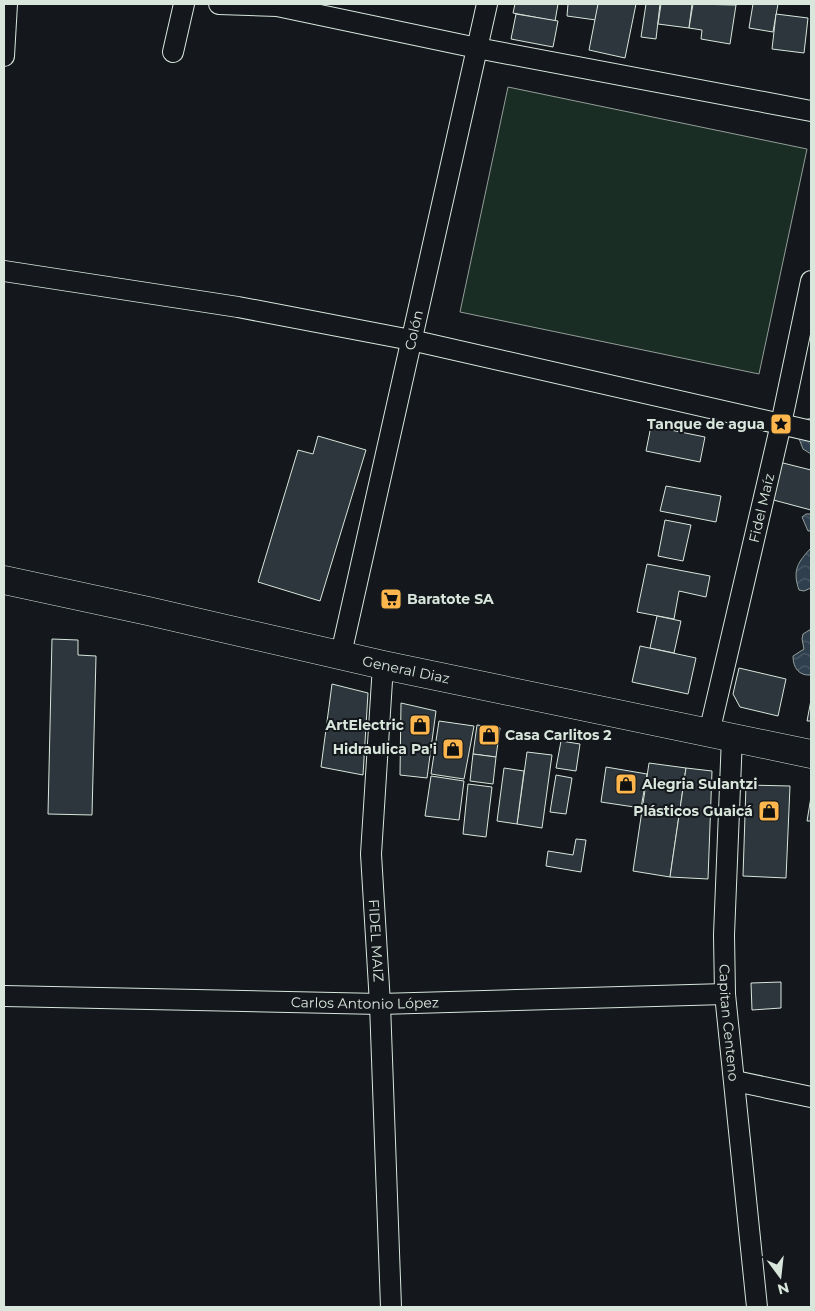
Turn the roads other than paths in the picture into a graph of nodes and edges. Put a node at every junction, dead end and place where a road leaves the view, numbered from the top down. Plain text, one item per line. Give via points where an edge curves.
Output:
1 (7, 4) edge
2 (184, 4) edge
3 (219, 4) edge
4 (487, 4) edge
5 (477, 48) junction
6 (173, 52) dead end
7 (4, 56) edge
8 (811, 111) edge
9 (4, 271) edge
10 (811, 281) edge
11 (411, 340) junction
12 (781, 424) junction
13 (811, 431) edge
14 (4, 580) edge
15 (340, 654) junction
16 (383, 665) junction
17 (720, 735) junction
18 (811, 754) edge
19 (726, 994) junction
20 (4, 996) edge
21 (380, 1004) junction
22 (735, 1081) junction
23 (811, 1097) edge
24 (391, 1307) edge
25 (757, 1307) edge

1 - 7 street
2 - 6 street
3 - 5 street via 277,6
4 - 5 street, Colón
5 - 8 street
5 - 11 street, Colón
9 - 11 street via 238,307
10 - 12 street, Fidel Maíz
11 - 12 street
11 - 15 street, Colón
12 - 13 street
12 - 17 street, Fidel Maíz
14 - 15 main road, General Diaz
15 - 16 main road, General Diaz
16 - 17 main road, General Diaz
16 - 21 street, FIDEL MAIZ via 371,854
17 - 18 main road, General Diaz
17 - 19 street, Capitan Centeno
19 - 21 street, Carlos Antonio López
19 - 22 street, Capitan Centeno
20 - 21 street, Carlos Antonio López
21 - 24 street, FIDEL MAIZ
22 - 23 street
22 - 25 street, Capitan Centeno

